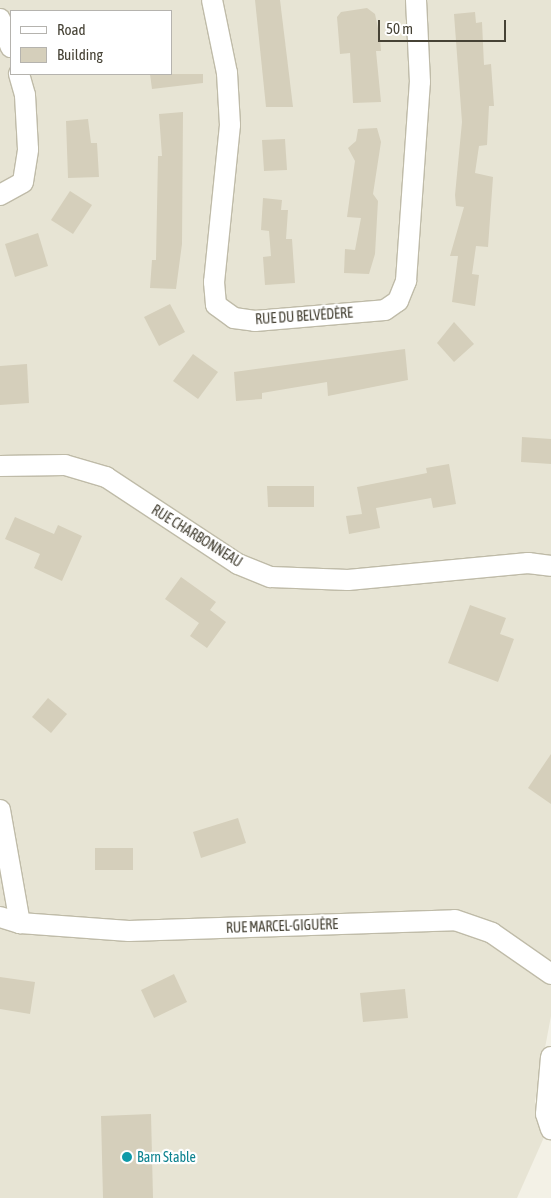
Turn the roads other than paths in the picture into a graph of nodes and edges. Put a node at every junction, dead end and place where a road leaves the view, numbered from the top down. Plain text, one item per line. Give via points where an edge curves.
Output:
1 (212, 0) edge
2 (416, 0) edge
3 (0, 19) edge
4 (10, 44) edge
5 (19, 75) edge
6 (0, 195) edge
7 (0, 466) edge
8 (551, 566) edge
9 (0, 810) edge
10 (0, 917) edge
11 (20, 923) junction
12 (551, 974) edge
13 (551, 1057) edge
14 (551, 1128) edge

1 - 2 street, RUE DU BELVÉDÈRE via 227,73 230,126 214,282 216,305 234,318 255,321 385,310 398,301 406,282 420,82
3 - 4 street
5 - 6 street via 25,95 28,149 23,182
7 - 8 street, RUE CHARBONNEAU via 66,465 106,477 238,564 271,577 348,580 528,563
9 - 11 street
10 - 11 street, RUE MARCEL-GIGUÈRE
11 - 12 street, RUE MARCEL-GIGUÈRE via 129,931 455,920 492,933
13 - 14 street via 546,1106

